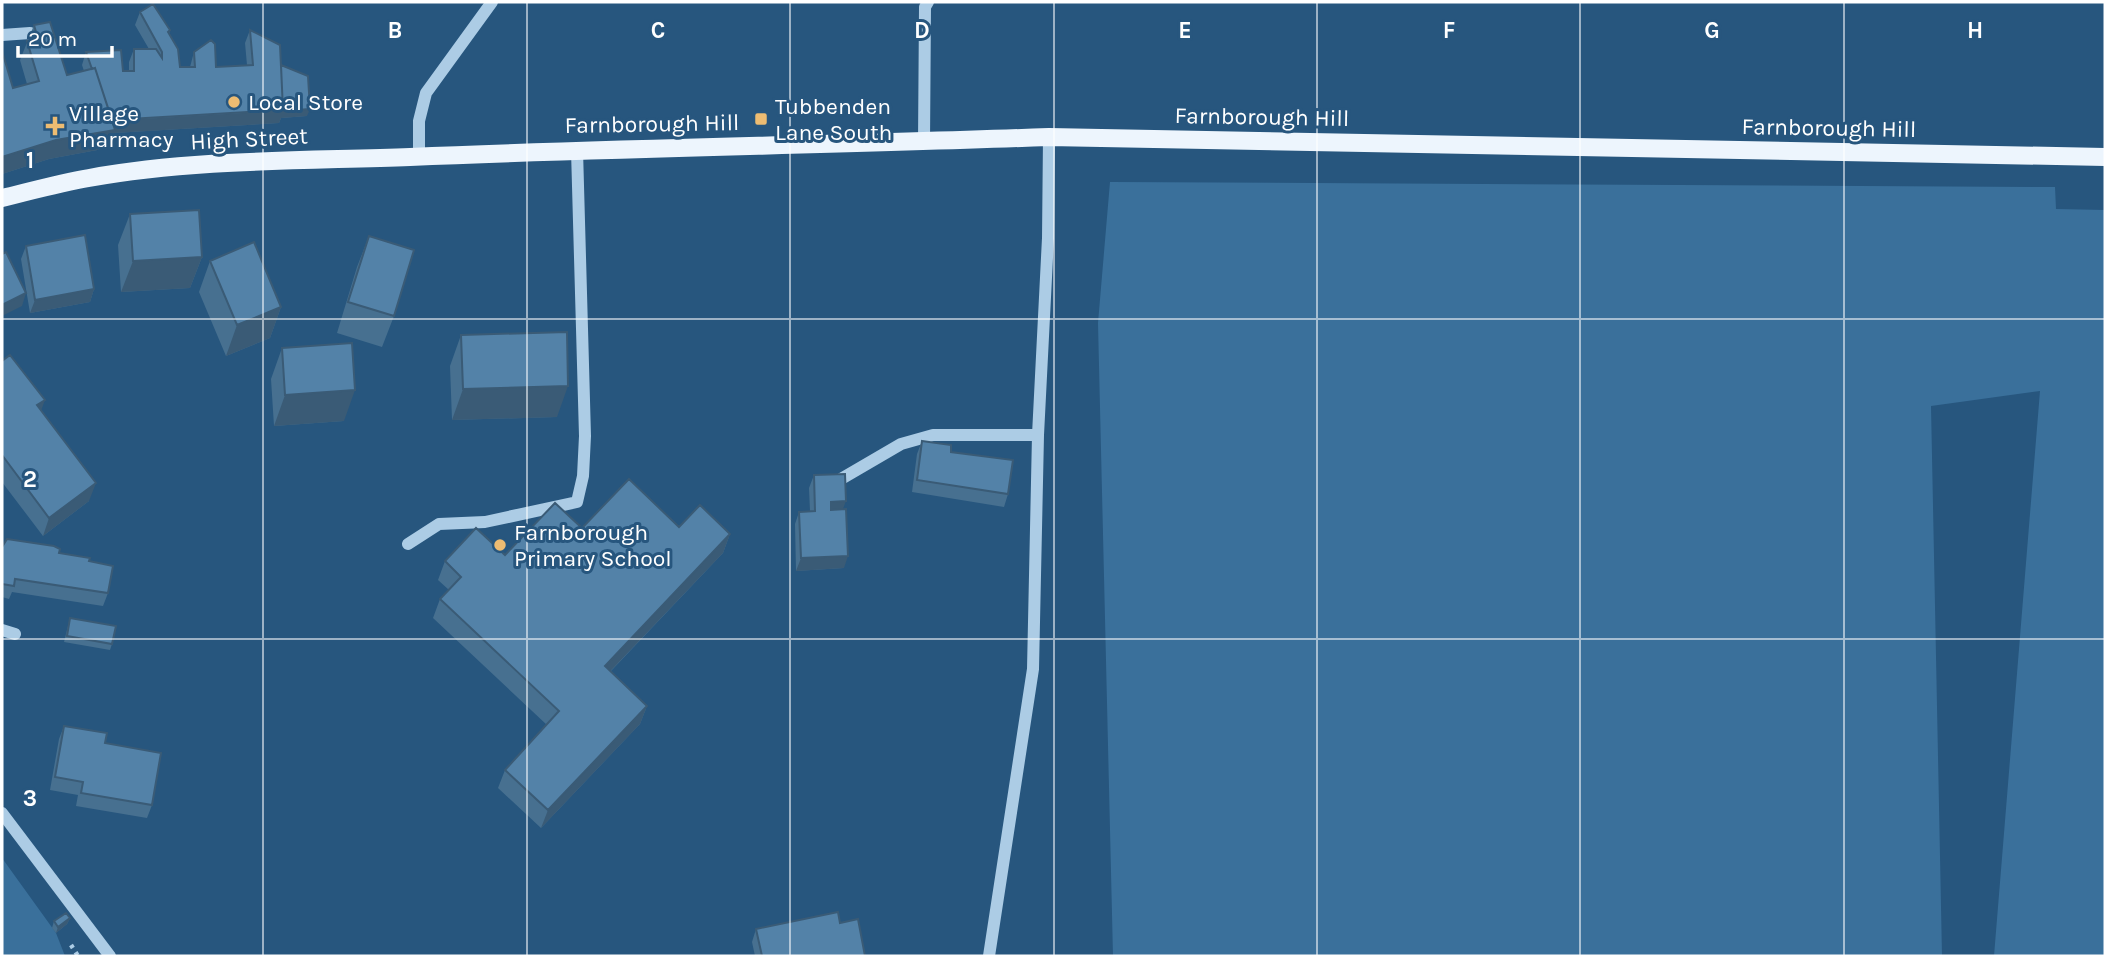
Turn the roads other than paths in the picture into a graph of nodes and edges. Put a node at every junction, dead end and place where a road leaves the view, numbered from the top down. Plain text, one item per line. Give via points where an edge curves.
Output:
1 (492, 2) edge
2 (928, 2) edge
3 (30, 33) dead end
4 (2, 35) edge
5 (1049, 137) junction
6 (924, 142) junction
7 (577, 149) junction
8 (419, 156) junction
9 (2105, 158) edge
10 (2, 198) edge
11 (1038, 435) junction
12 (841, 479) edge
13 (408, 544) dead end
14 (2, 630) edge
15 (15, 634) dead end
16 (2, 813) edge
17 (110, 956) edge
18 (989, 956) edge

1 - 8 street via 426,93 419,121
2 - 6 street
3 - 4 street
5 - 6 main road, Farnborough Hill
5 - 9 main road, Farnborough Hill
5 - 11 street
6 - 7 main road, Farnborough Hill
7 - 8 main road, Farnborough Hill
7 - 13 street via 585,436 577,502 485,522 439,524
8 - 10 main road, High Street via 148,170 89,177
11 - 12 street via 933,435 901,444
11 - 18 street via 1033,669
14 - 15 street
16 - 17 street

